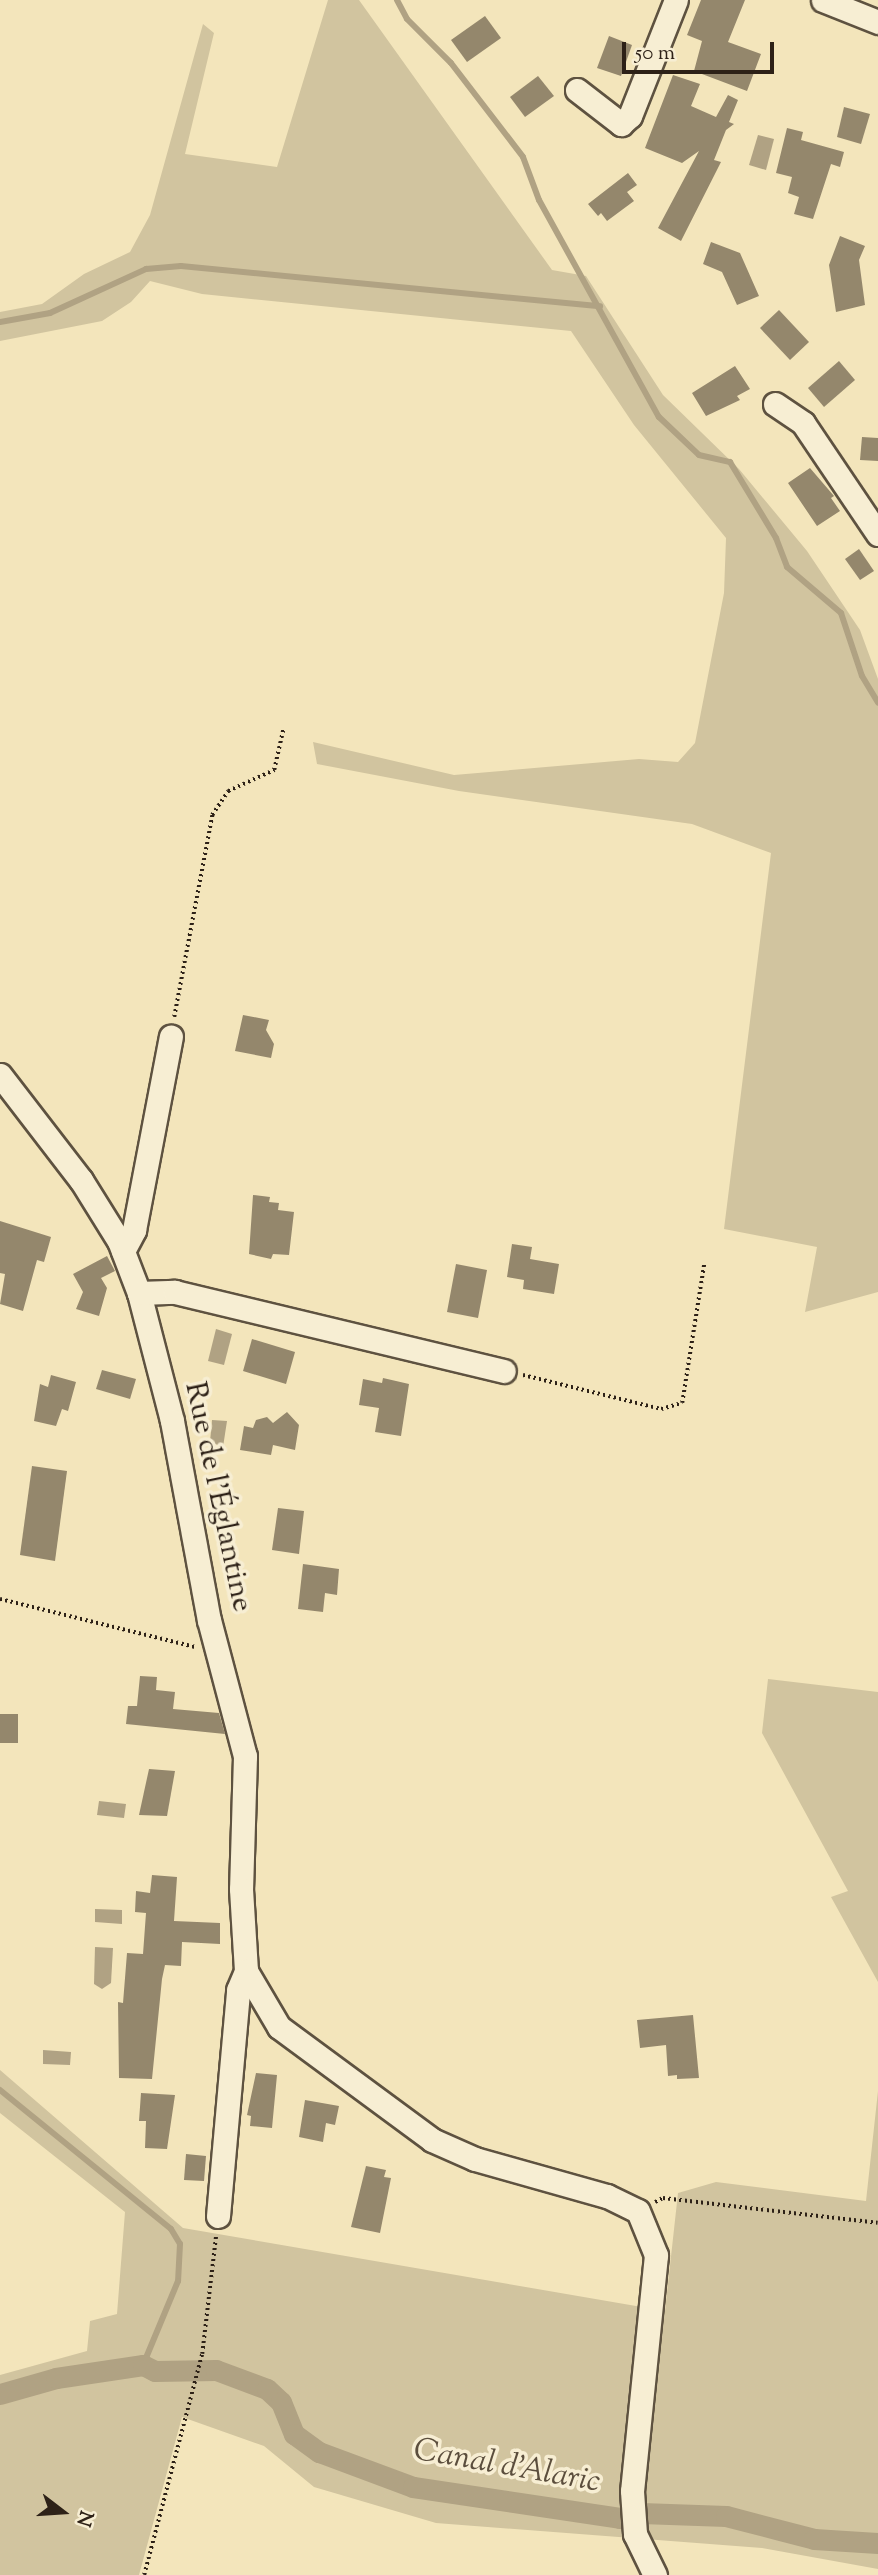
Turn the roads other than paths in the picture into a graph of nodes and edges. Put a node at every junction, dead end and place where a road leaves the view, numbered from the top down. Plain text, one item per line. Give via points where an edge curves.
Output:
1 (676, 0) edge
2 (823, 0) edge
3 (878, 22) edge
4 (577, 90) dead end
5 (775, 404) dead end
6 (878, 534) edge
7 (171, 1036) road end
8 (0, 1076) edge
9 (123, 1251) junction
10 (139, 1293) junction
11 (504, 1371) road end
12 (246, 1971) junction
13 (218, 2216) road end
14 (655, 2575) edge

1 - 4 street via 631,117 621,124
2 - 3 street
5 - 6 street via 803,423
7 - 9 street via 134,1230
8 - 9 street, Rue de l'Églantine via 81,1180
9 - 10 street, Rue de l'Églantine
10 - 11 street via 175,1292
10 - 12 street, Rue de l'Églantine via 172,1422 209,1619 245,1756 241,1889
12 - 13 street, Rue de l'Églantine via 238,1990
12 - 14 street, Rue de l'Églantine via 279,2027 432,2140 475,2159 607,2196 638,2211 656,2255 632,2491 635,2534

